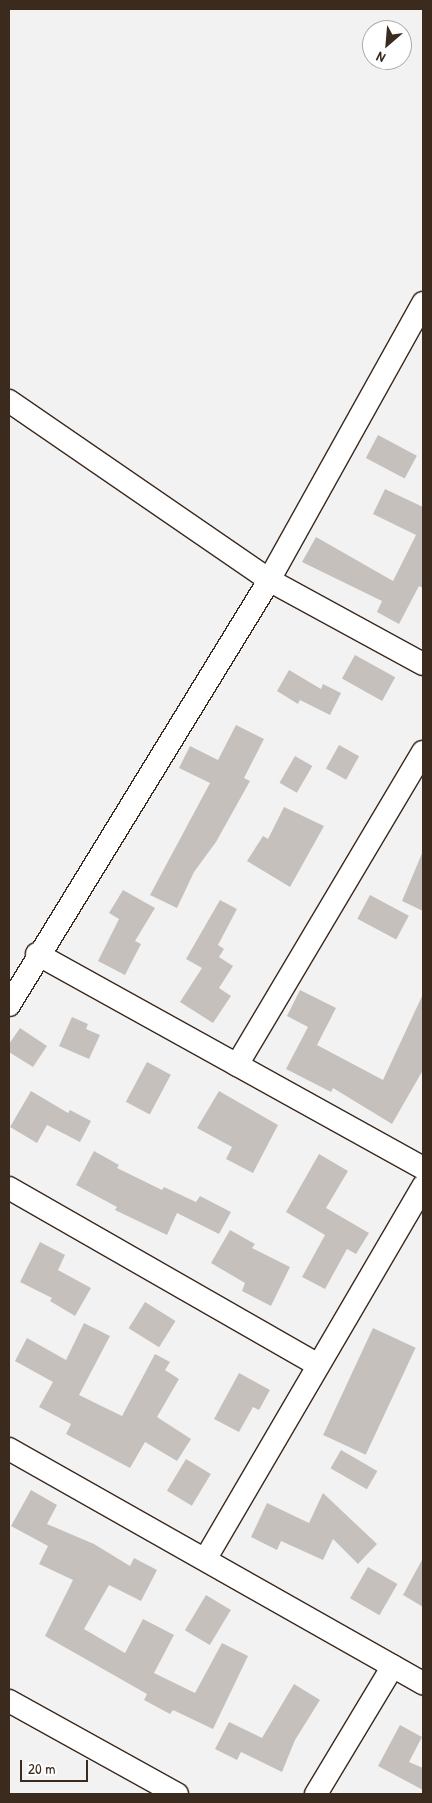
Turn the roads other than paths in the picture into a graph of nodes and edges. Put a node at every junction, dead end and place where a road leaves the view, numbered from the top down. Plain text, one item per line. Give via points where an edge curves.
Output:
1 (423, 303) edge
2 (9, 401) edge
3 (269, 580) junction
4 (423, 664) edge
5 (423, 752) edge
6 (38, 954) junction
7 (16, 976) edge
8 (9, 1005) edge
9 (237, 1065) junction
10 (423, 1168) edge
11 (423, 1186) edge
12 (9, 1188) edge
13 (318, 1365) junction
14 (9, 1448) edge
15 (206, 1558) junction
16 (393, 1666) junction
17 (423, 1683) edge
18 (9, 1702) edge
19 (177, 1794) edge
20 (316, 1794) edge

1 - 3 street
2 - 3 street
3 - 4 street
3 - 6 street
5 - 9 street
6 - 7 street
6 - 9 street
7 - 8 street
9 - 10 street
11 - 13 street
12 - 13 street
13 - 15 street
14 - 15 street
15 - 16 street
16 - 17 street
16 - 20 street
18 - 19 street

